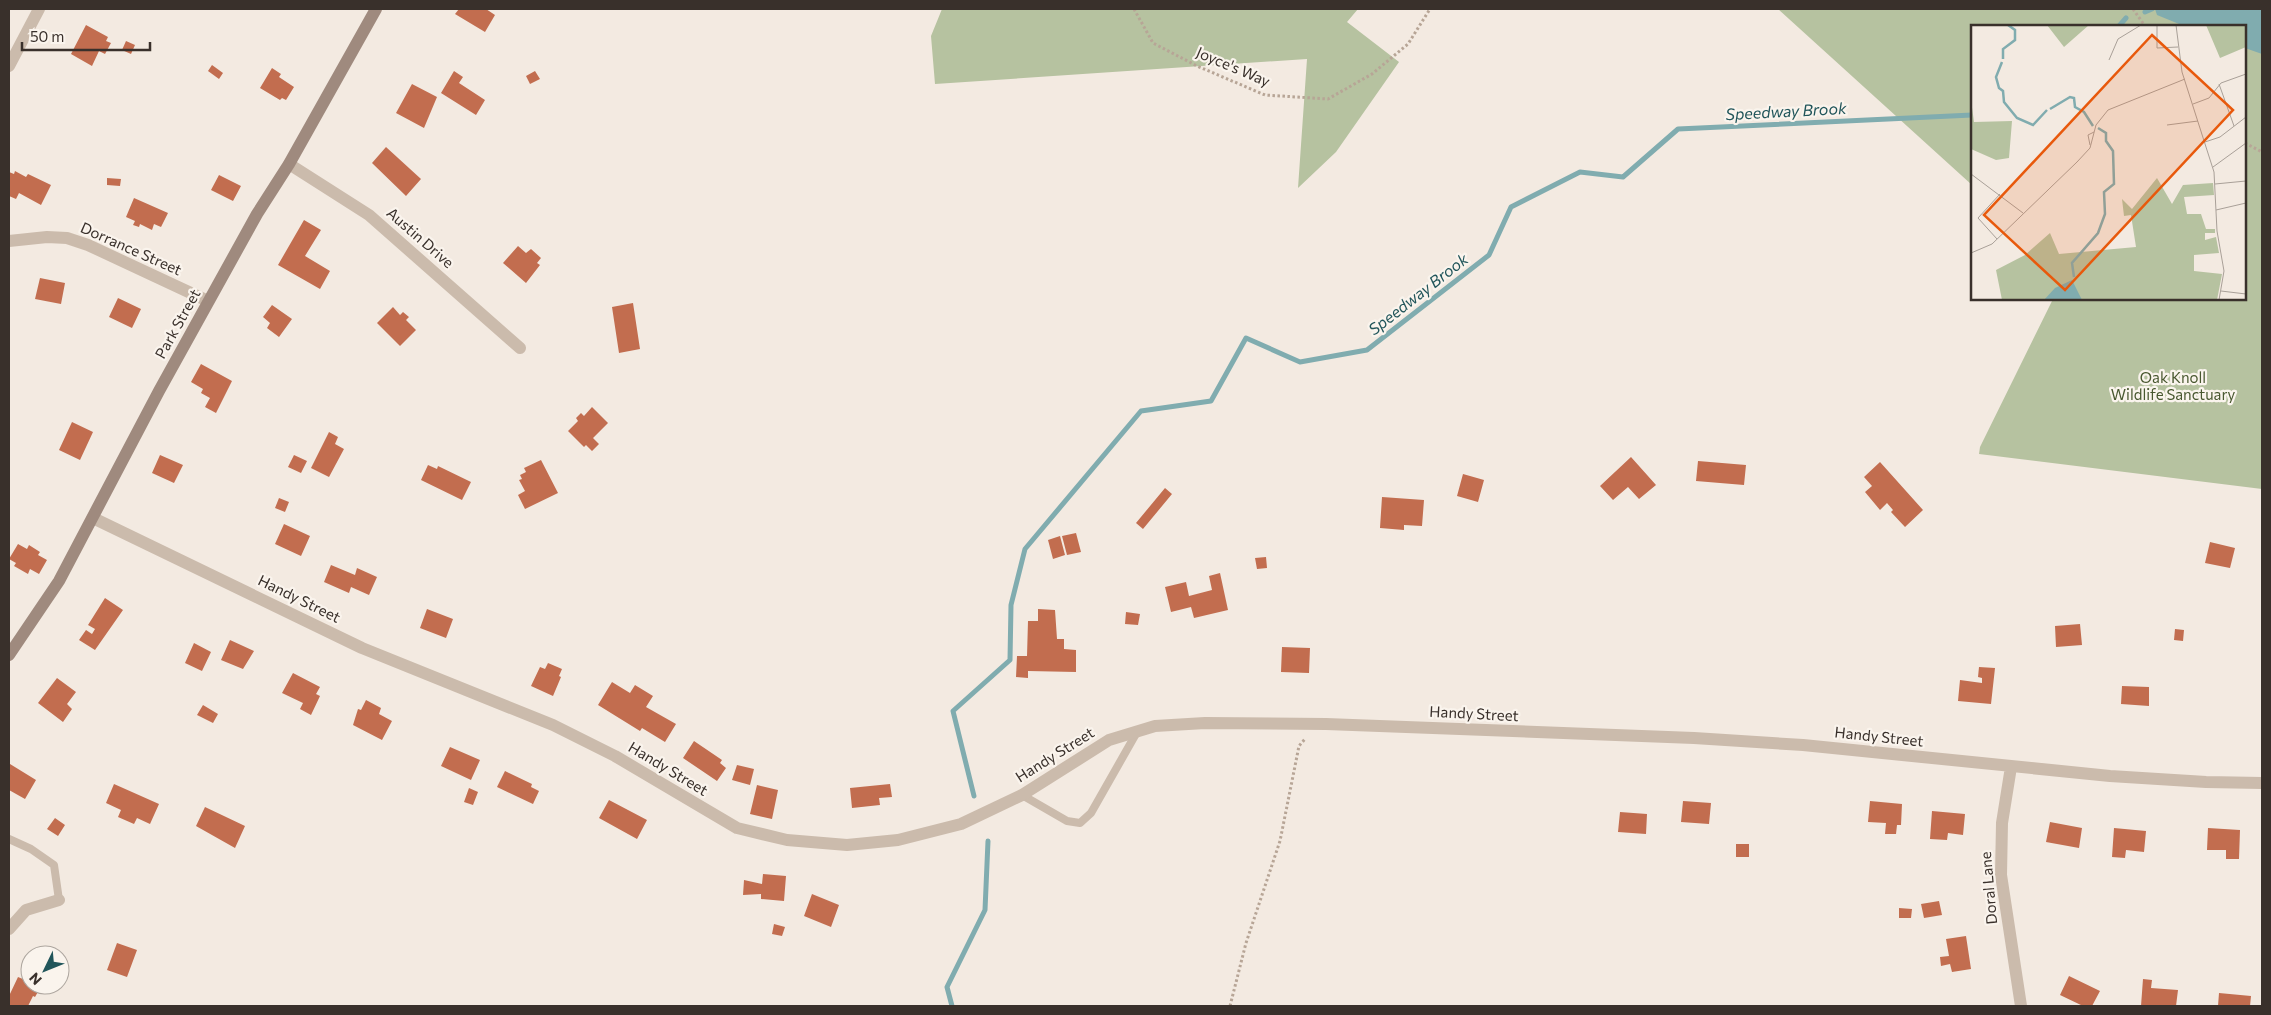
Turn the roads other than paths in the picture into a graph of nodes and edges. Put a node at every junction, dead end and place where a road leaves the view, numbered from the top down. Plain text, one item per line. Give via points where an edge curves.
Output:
1 (39, 9) edge
2 (376, 9) edge
3 (9, 66) edge
4 (289, 164) junction
5 (9, 241) edge
6 (208, 301) junction
7 (520, 348) dead end
8 (93, 518) junction
9 (9, 655) edge
10 (1137, 732) junction
11 (2011, 767) junction
12 (2262, 783) edge
13 (1022, 796) junction
14 (9, 839) edge
15 (59, 900) joint
16 (9, 929) edge
17 (2021, 1006) edge

1 - 3 street
2 - 4 main road, Park Street
4 - 6 main road, Park Street via 256,214
4 - 7 street, Austin Drive via 369,215
5 - 6 street, Dorrance Street via 47,236 67,238
6 - 8 main road, Park Street
8 - 9 main road, Park Street via 59,581
8 - 13 street, Handy Street via 362,648 553,724 615,756 737,828 787,840 847,845 898,840 961,824
10 - 11 street, Handy Street via 1155,726 1205,723 1326,724 1694,738 1803,745
10 - 13 street, Handy Street via 1109,740
10 - 13 lane via 1091,813 1080,823 1066,821
11 - 12 street, Handy Street via 2110,776
11 - 17 street, Doral Lane via 2002,823 2001,875
14 - 15 lane via 54,865
15 - 16 street via 26,910

